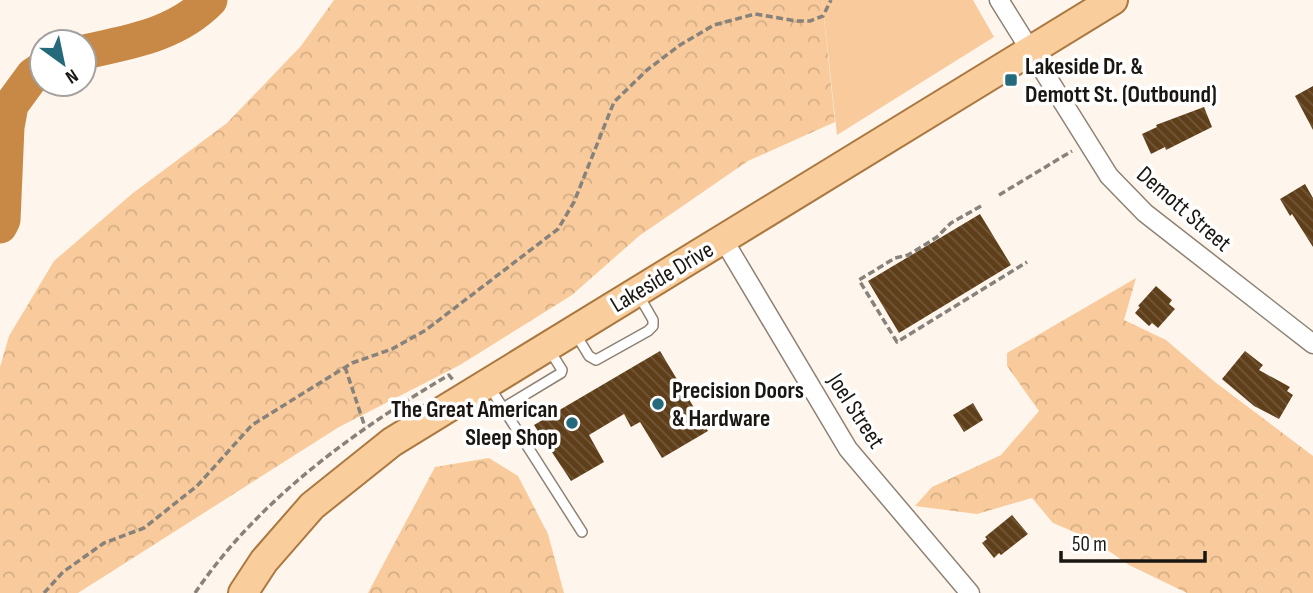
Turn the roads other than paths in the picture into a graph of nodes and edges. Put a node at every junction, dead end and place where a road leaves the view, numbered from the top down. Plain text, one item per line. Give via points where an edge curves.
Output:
1 (999, 0) edge
2 (1113, 0) edge
3 (1029, 50) junction
4 (723, 239) junction
5 (637, 293) junction
6 (573, 331) junction
7 (1313, 344) edge
8 (547, 346) junction
9 (487, 383) junction
10 (503, 408) junction
11 (582, 532) dead end
12 (243, 593) edge
13 (970, 593) edge

1 - 3 street, Demott Street
2 - 3 main road, Lakeside Drive
3 - 4 main road, Lakeside Drive
3 - 7 street, Demott Street via 1109,176 1145,213
4 - 5 main road, Lakeside Drive
4 - 13 street, Joel Street via 848,449
5 - 6 main road, Lakeside Drive
5 - 6 lane via 653,320 648,331 596,360
6 - 8 main road, Lakeside Drive
8 - 9 main road, Lakeside Drive
8 - 10 lane via 561,373
9 - 10 lane
9 - 12 main road, Lakeside Drive via 391,442 312,506
10 - 11 lane

